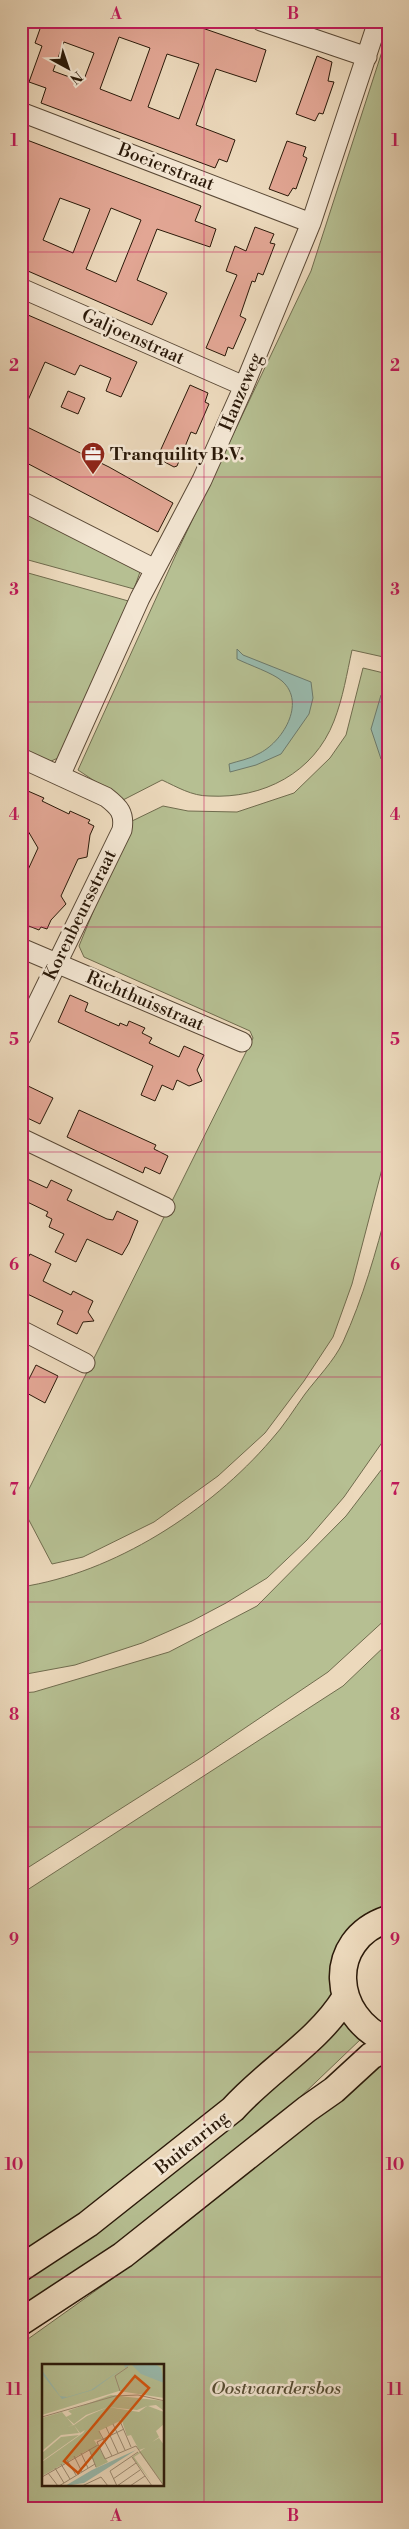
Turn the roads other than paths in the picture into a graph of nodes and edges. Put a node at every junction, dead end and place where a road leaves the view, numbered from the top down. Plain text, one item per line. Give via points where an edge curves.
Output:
1 (261, 21) edge
2 (378, 21) edge
3 (367, 56) junction
4 (21, 112) edge
5 (311, 223) junction
6 (21, 288) edge
7 (244, 386) junction
8 (21, 501) edge
9 (156, 569) junction
10 (21, 758) edge
11 (60, 776) junction
12 (21, 948) edge
13 (56, 963) junction
14 (21, 1037) edge
15 (242, 1042) dead end
16 (21, 1138) edge
17 (165, 1207) dead end
18 (21, 1330) edge
19 (85, 1363) dead end
20 (388, 1919) edge
21 (345, 1998) junction
22 (385, 2039) edge
23 (21, 2268) edge
24 (21, 2322) edge

1 - 3 street
2 - 3 street, Hanzeweg
3 - 5 street, Hanzeweg
4 - 5 street, Boeierstraat
5 - 7 street, Hanzeweg
6 - 7 street, Galjoenstraat
7 - 9 street, Hanzeweg via 202,480
8 - 9 street
9 - 11 street, Hanzeweg
10 - 11 street
11 - 13 street, Korenbeursstraat via 106,797 118,806 124,818 122,830
12 - 13 street, Richthuisstraat
13 - 14 street, Korenbeursstraat
13 - 15 street, Richthuisstraat
16 - 17 street
18 - 19 street
20 - 21 highway via 367,1930 350,1950 342,1976
21 - 22 highway via 357,2020
21 - 23 highway, Buitenring via 315,2034 250,2090 233,2109 88,2224
22 - 24 highway via 326,2082 307,2109 123,2255

